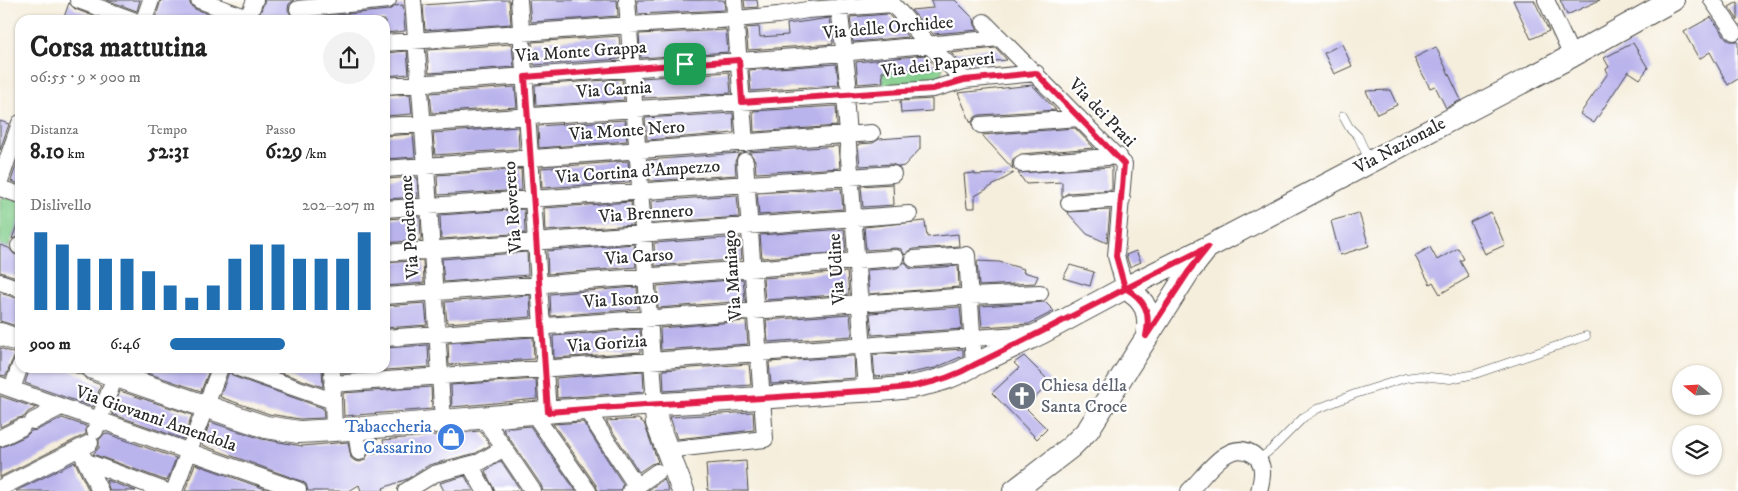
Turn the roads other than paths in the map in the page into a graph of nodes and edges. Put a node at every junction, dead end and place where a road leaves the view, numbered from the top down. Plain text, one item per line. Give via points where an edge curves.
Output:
1 (78, 0) edge
2 (151, 0) edge
3 (199, 0) edge
4 (255, 0) edge
5 (388, 0) edge
6 (413, 0) edge
7 (519, 0) edge
8 (627, 0) edge
9 (734, 0) edge
10 (1546, 0) edge
11 (1673, 0) edge
12 (1712, 0) edge
13 (891, 2) edge
14 (807, 5) edge
15 (298, 10) edge
16 (840, 11) junction
17 (119, 15) edge
18 (146, 15) edge
19 (238, 15) edge
20 (250, 15) edge
21 (736, 20) junction
22 (984, 22) dead end
23 (629, 25) junction
24 (521, 32) junction
25 (1734, 32) dead end
26 (1000, 38) junction
27 (416, 40) junction
28 (390, 43) edge
29 (929, 45) junction
30 (845, 52) junction
31 (809, 56) joint
32 (1572, 56) junction
33 (739, 60) junction
34 (631, 68) junction
35 (1036, 73) junction
36 (525, 77) junction
37 (964, 80) junction
38 (420, 84) junction
39 (390, 86) edge
40 (847, 89) junction
41 (742, 102) junction
42 (634, 109) junction
43 (527, 116) junction
44 (1343, 116) dead end
45 (1079, 118) junction
46 (423, 123) junction
47 (981, 125) dead end
48 (390, 126) edge
49 (872, 133) dead end
50 (848, 140) junction
51 (745, 143) junction
52 (15, 148) edge
53 (638, 150) junction
54 (1118, 156) junction
55 (530, 158) junction
56 (745, 161) dead end
57 (1370, 162) junction
58 (1022, 164) dead end
59 (426, 166) junction
60 (390, 169) edge
61 (893, 174) dead end
62 (851, 177) junction
63 (0, 181) edge
64 (747, 185) junction
65 (0, 188) edge
66 (640, 192) junction
67 (15, 193) edge
68 (533, 199) junction
69 (1122, 199) junction
70 (1069, 203) dead end
71 (430, 206) junction
72 (390, 209) edge
73 (909, 214) dead end
74 (854, 218) junction
75 (750, 227) junction
76 (643, 234) junction
77 (536, 242) junction
78 (1208, 247) junction
79 (432, 250) junction
80 (390, 253) edge
81 (896, 258) dead end
82 (914, 259) dead end
83 (857, 261) junction
84 (753, 268) junction
85 (646, 276) junction
86 (0, 282) edge
87 (539, 284) junction
88 (15, 287) edge
89 (1125, 288) junction
90 (435, 292) junction
91 (1040, 293) dead end
92 (390, 296) edge
93 (970, 296) junction
94 (866, 303) junction
95 (756, 312) junction
96 (649, 319) junction
97 (542, 326) junction
98 (1040, 333) junction
99 (0, 334) edge
100 (437, 334) junction
101 (1146, 336) junction
102 (1586, 336) dead end
103 (390, 338) edge
104 (972, 338) junction
105 (15, 339) edge
106 (874, 345) dead end
107 (855, 346) dead end
108 (759, 354) junction
109 (652, 361) junction
110 (974, 365) junction
111 (544, 368) junction
112 (15, 373) edge
113 (117, 373) edge
114 (120, 373) edge
115 (218, 373) edge
116 (252, 373) edge
117 (332, 376) edge
118 (440, 377) junction
119 (6, 387) edge
120 (866, 390) junction
121 (761, 393) junction
122 (333, 401) junction
123 (654, 404) junction
124 (61, 407) junction
125 (205, 407) junction
126 (586, 409) junction
127 (540, 412) junction
128 (483, 417) junction
129 (98, 421) junction
130 (443, 421) junction
131 (345, 430) junction
132 (0, 438) edge
133 (504, 448) junction
134 (666, 450) junction
135 (189, 452) junction
136 (360, 452) dead end
137 (86, 453) junction
138 (1258, 460) junction
139 (470, 465) junction
140 (658, 472) dead end
141 (430, 485) edge
142 (0, 488) edge
143 (634, 489) edge
144 (298, 490) edge
145 (100, 491) edge
146 (165, 491) edge
147 (174, 491) edge
148 (406, 491) edge
149 (485, 491) edge
150 (532, 491) edge
151 (588, 491) edge
152 (683, 491) edge
153 (1014, 491) edge
154 (1189, 491) edge
155 (1259, 491) edge

1 - 17 street
2 - 18 street
3 - 19 street
4 - 20 street
5 - 15 street
6 - 27 street, Via Pordenone
7 - 24 street, Via Rovereto
8 - 23 street
9 - 21 street
10 - 32 street
11 - 32 main road, Via Nazionale
12 - 25 street
13 - 16 street
13 - 29 street
14 - 16 street
14 - 21 street via 778,16
16 - 30 street, Via Udine
21 - 23 street
21 - 33 street
22 - 26 street, Via dei Prati
23 - 24 street
23 - 34 street
24 - 27 street
24 - 36 street, Via Rovereto
26 - 29 street, Via delle Orchidee
26 - 35 street, Via dei Prati
27 - 28 street
27 - 38 street, Via Pordenone
29 - 30 street, Via delle Orchidee
29 - 37 street
30 - 31 street, Via delle Orchidee
30 - 40 street, Via Udine
31 - 33 street, Via Monte Grappa
32 - 57 main road, Via Nazionale
33 - 34 street, Via Monte Grappa
33 - 41 street
34 - 36 street, Via Monte Grappa
34 - 42 street
35 - 37 street, Via dei Papaveri
35 - 45 street, Via dei Prati
36 - 38 street, Via Monte Grappa
36 - 43 street, Via Rovereto
37 - 40 street, Via dei Papaveri via 933,89
38 - 39 street, Via Monte Grappa
38 - 46 street, Via Pordenone
40 - 41 street, Via Carnia
40 - 50 street, Via Udine
41 - 42 street, Via Carnia
41 - 51 street
42 - 43 street, Via Carnia
42 - 53 street
43 - 46 street, Via Carnia
43 - 55 street, Via Rovereto
44 - 57 lane via 1358,136
45 - 47 street
45 - 54 street, Via dei Prati
46 - 48 street, Via Carnia
46 - 59 street, Via Pordenone
49 - 50 street, Via Monte Nero
50 - 51 street, Via Monte Nero
50 - 62 street, Via Udine
51 - 53 street, Via Monte Nero
52 - 63 street
53 - 55 street, Via Monte Nero
53 - 66 street
54 - 58 street
54 - 69 street, Via dei Prati via 1124,164
55 - 59 street, Via Monte Nero
55 - 68 street, Via Rovereto
56 - 64 street, Via Maniago
57 - 78 main road, Via Nazionale
59 - 60 street, Via Monte Nero
59 - 71 street, Via Pordenone
61 - 62 street, Via Cortina d'Ampezzo
62 - 64 street, Via Cortina d'Ampezzo
62 - 74 street, Via Udine
64 - 66 street, Via Cortina d'Ampezzo
64 - 75 street, Via Maniago
65 - 67 street
66 - 68 street, Via Cortina d'Ampezzo
66 - 76 street
68 - 71 street, Via Cortina d'Ampezzo
68 - 77 street, Via Rovereto
69 - 70 street
69 - 89 street, Via dei Prati via 1116,256
71 - 72 street, Via Cortina d'Ampezzo
71 - 79 street, Via Pordenone
73 - 74 street, Via Brennero
74 - 75 street, Via Brennero
74 - 83 street, Via Udine
75 - 76 street, Via Brennero
75 - 84 street, Via Maniago
76 - 77 street, Via Brennero
76 - 85 street
77 - 79 street, Via Brennero
77 - 87 street, Via Rovereto
78 - 89 main road, Via Nazionale
78 - 101 main road
79 - 80 street, Via Brennero
79 - 90 street, Via Pordenone
81 - 83 street, Via Carso
82 - 93 street via 967,255
83 - 84 street, Via Carso
83 - 94 street, Via Udine
84 - 85 street, Via Carso
84 - 95 street, Via Maniago
85 - 87 street, Via Carso
85 - 96 street
86 - 88 street
87 - 90 street, Via Carso
87 - 97 street, Via Rovereto
89 - 98 main road, Via Nazionale
89 - 101 main road via 1143,302 1148,313
90 - 92 street, Via Carso
90 - 100 street, Via Pordenone
91 - 93 street, Via Isonzo
93 - 94 street, Via Isonzo
93 - 104 street
94 - 95 street, Via Isonzo
94 - 120 street, Via Udine
95 - 96 street, Via Isonzo
95 - 108 street, Via Maniago
96 - 97 street, Via Isonzo
96 - 109 street
97 - 100 street, Via Isonzo
97 - 111 street, Via Rovereto
98 - 104 street
98 - 110 main road, Via Nazionale
99 - 105 main road
100 - 103 street, Via Isonzo
100 - 118 street, Via Pordenone
101 - 153 main road via 1088,430
102 - 138 lane via 1475,374 1450,379 1405,378 1317,408
104 - 106 street
104 - 110 street
107 - 108 street, Via Gorizia
108 - 109 street, Via Gorizia
108 - 121 street, Via Maniago
109 - 111 street, Via Gorizia
109 - 123 street
110 - 120 main road, Via Nazionale via 959,374 928,384 903,389
111 - 118 street, Via Gorizia
111 - 127 street, Via Rovereto
112 - 119 street
113 - 129 street
114 - 125 main road, Via Nazionale
115 - 125 street
116 - 122 street
117 - 118 street, Via Gorizia
117 - 122 street
118 - 130 street, Via Pordenone
119 - 124 street, Via Giovanni Amendola
120 - 121 main road, Via Nazionale
121 - 123 main road, Via Nazionale
121 - 134 street, Via Maniago via 765,439
122 - 131 street
123 - 126 main road, Via Nazionale
123 - 134 main road
124 - 129 street, Via Giovanni Amendola
124 - 132 street
125 - 131 main road, Via Nazionale via 266,427 300,432
125 - 135 street
126 - 127 main road, Via Nazionale
126 - 143 street
127 - 128 main road, Via Nazionale
127 - 151 street
128 - 130 main road, Via Nazionale
128 - 133 street
129 - 135 street, Via Giovanni Amendola
129 - 137 street
130 - 131 main road, Via Nazionale
131 - 136 street
133 - 139 street
133 - 150 street
134 - 152 main road
135 - 144 street, Via Giovanni Amendola
135 - 147 street
137 - 142 street
137 - 145 street
137 - 146 street
138 - 154 street via 1244,450 1226,453
138 - 155 street via 1263,470
139 - 141 street via 434,474
139 - 149 street
140 - 143 street
141 - 148 street

